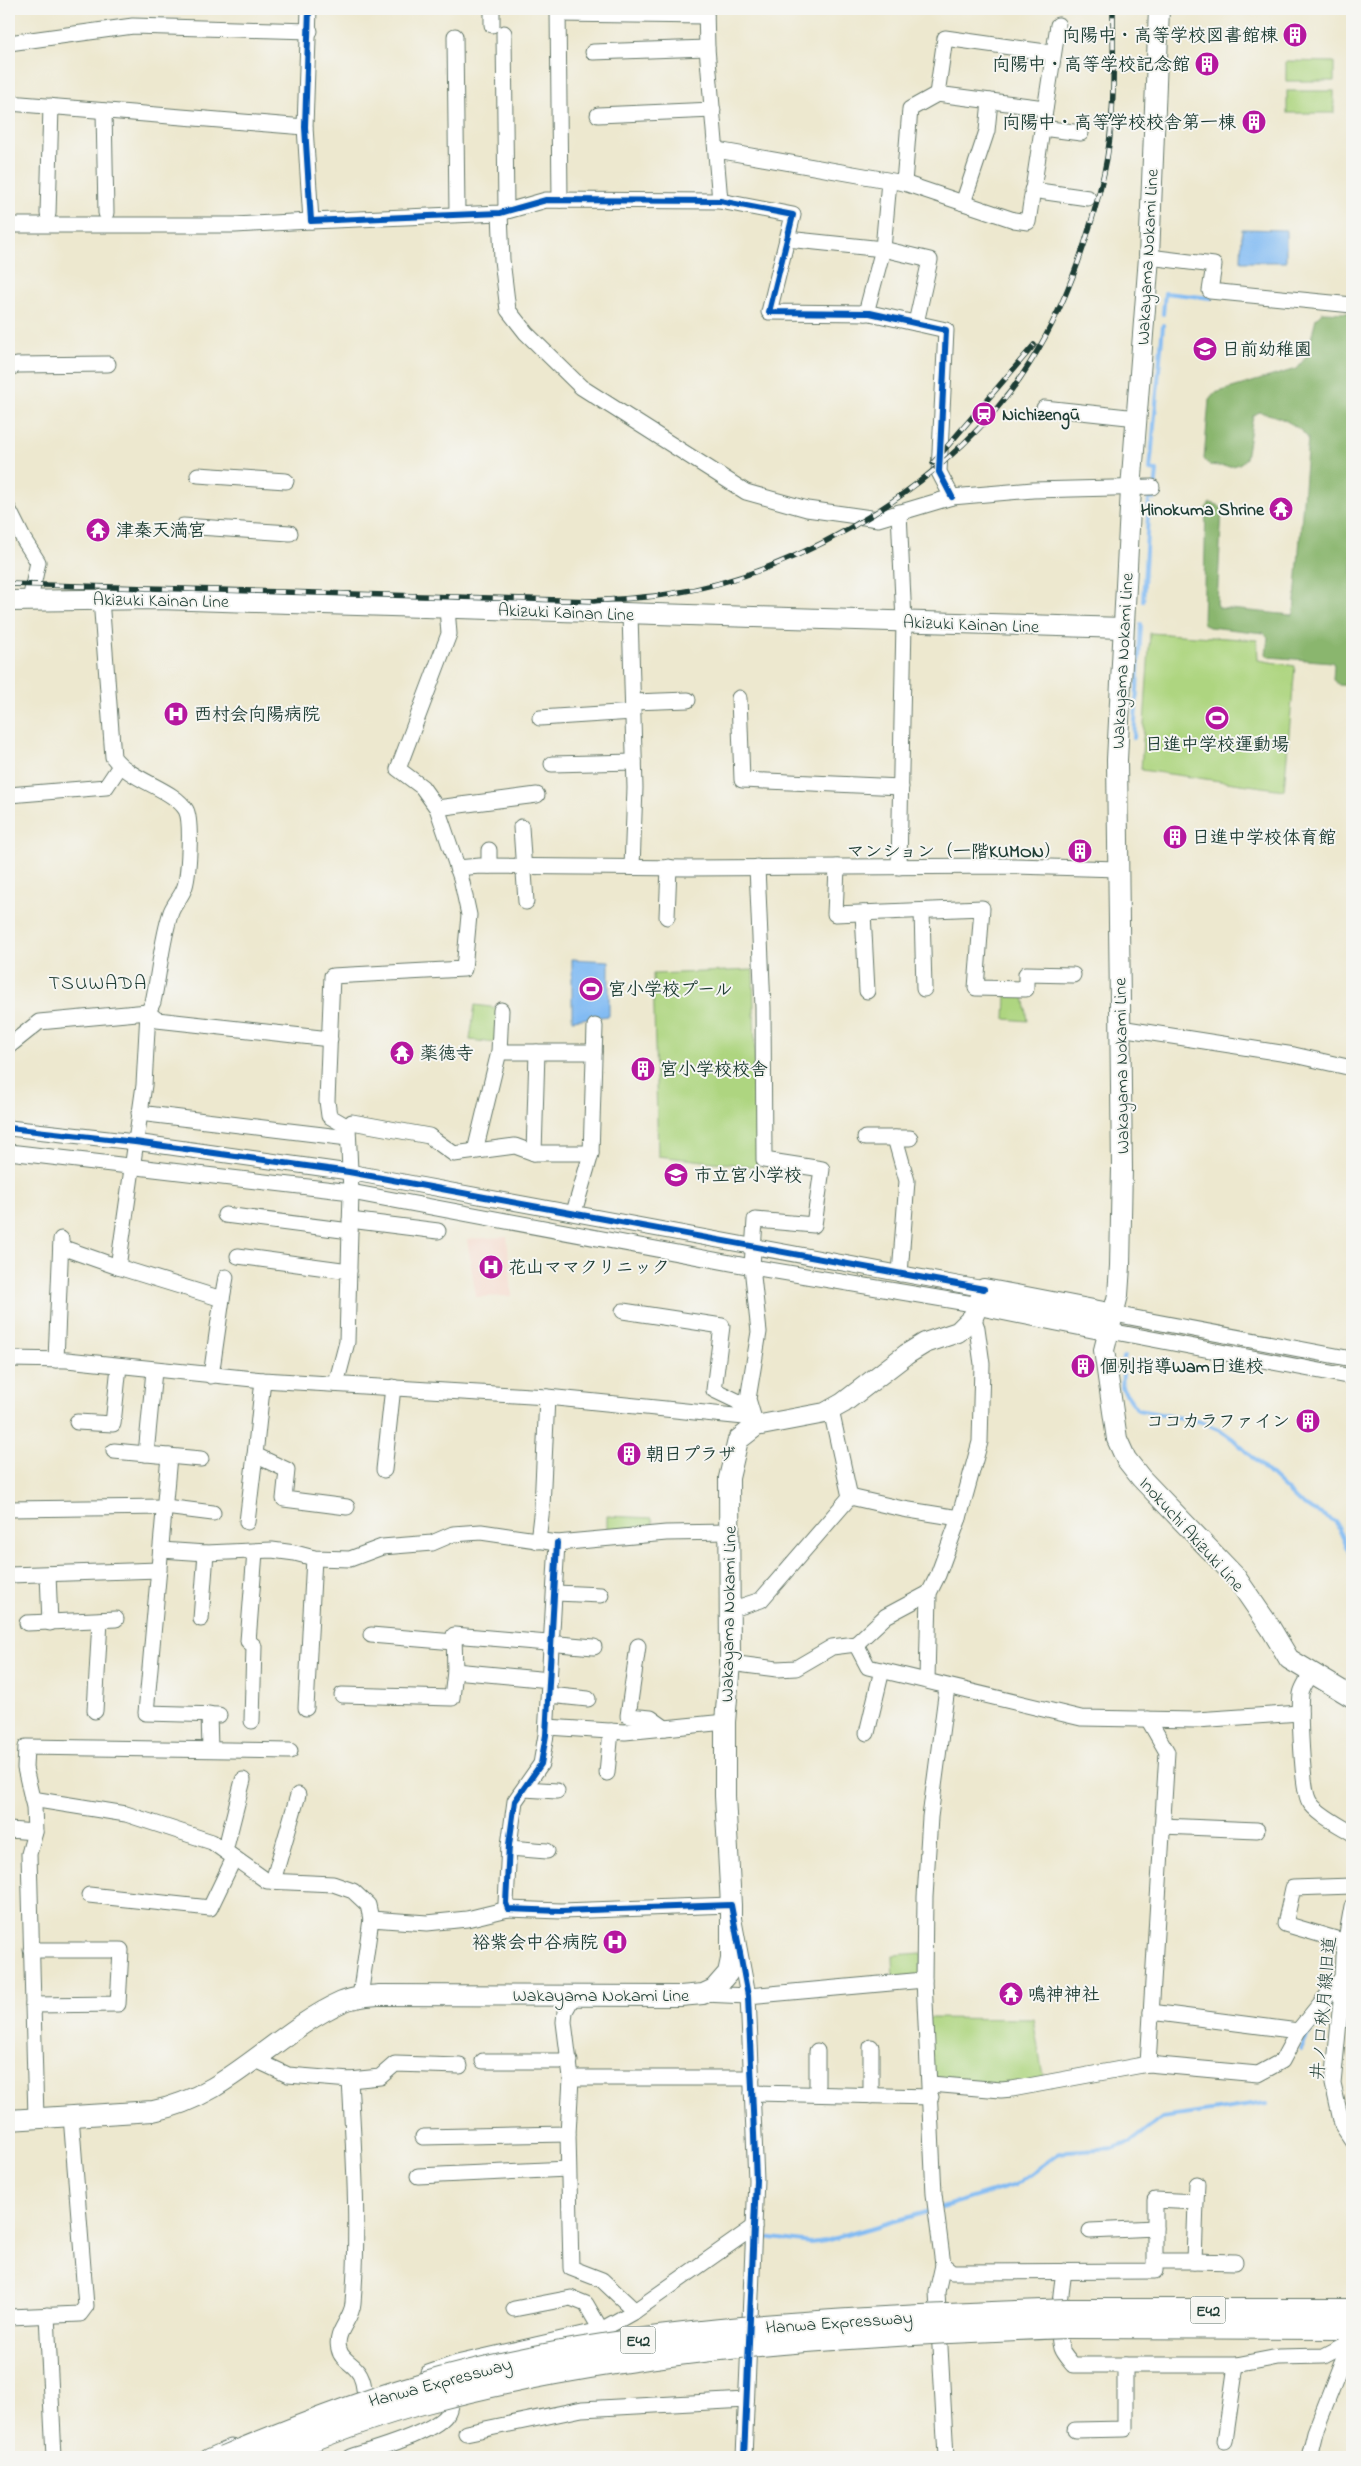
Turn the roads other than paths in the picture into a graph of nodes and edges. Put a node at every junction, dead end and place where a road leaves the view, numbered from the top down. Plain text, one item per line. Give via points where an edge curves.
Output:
1 (309, 9) edge
2 (492, 9) edge
3 (1159, 9) edge
4 (558, 11) edge
5 (706, 12) edge
6 (1058, 25) dead end
7 (310, 31) junction
8 (455, 36) dead end
9 (9, 43) edge
10 (706, 48) junction
11 (593, 52) dead end
12 (1053, 53) junction
13 (937, 94) junction
14 (990, 101) junction
15 (9, 103) edge
16 (51, 106) junction
17 (1045, 108) junction
18 (713, 110) junction
19 (104, 111) junction
20 (598, 115) dead end
21 (305, 127) junction
22 (1042, 128) junction
23 (1081, 133) dead end
24 (716, 150) junction
25 (889, 181) junction
26 (904, 183) junction
27 (1032, 190) junction
28 (1088, 198) dead end
29 (560, 200) junction
30 (720, 201) junction
31 (963, 203) junction
32 (503, 212) junction
33 (106, 213) dead end
34 (48, 214) dead end
35 (457, 214) junction
36 (311, 221) junction
37 (9, 226) edge
38 (787, 239) junction
39 (883, 248) junction
40 (1149, 257) junction
41 (1352, 305) edge
42 (866, 313) junction
43 (916, 323) junction
44 (108, 364) dead end
45 (9, 368) edge
46 (1044, 408) dead end
47 (1137, 418) junction
48 (198, 475) dead end
49 (286, 482) dead end
50 (1152, 487) dead end
51 (1131, 488) junction
52 (952, 497) junction
53 (9, 510) edge
54 (899, 512) junction
55 (183, 526) dead end
56 (290, 533) dead end
57 (101, 599) junction
58 (30, 600) junction
59 (9, 601) edge
60 (447, 608) junction
61 (630, 614) junction
62 (904, 622) junction
63 (1123, 628) junction
64 (738, 698) dead end
65 (688, 700) dead end
66 (633, 707) junction
67 (540, 718) dead end
68 (634, 762) junction
69 (552, 764) dead end
70 (120, 766) junction
71 (901, 787) junction
72 (9, 795) edge
73 (537, 795) dead end
74 (437, 808) junction
75 (521, 827) dead end
76 (489, 850) dead end
77 (489, 866) junction
78 (523, 866) junction
79 (632, 867) junction
80 (757, 867) junction
81 (837, 867) junction
82 (899, 867) junction
83 (457, 868) junction
84 (669, 868) junction
85 (1118, 868) junction
86 (526, 902) dead end
87 (922, 910) junction
88 (862, 912) junction
89 (667, 917) dead end
90 (1073, 975) dead end
91 (924, 989) dead end
92 (867, 991) dead end
93 (501, 1010) dead end
94 (148, 1012) junction
95 (595, 1026) dead end
96 (1120, 1028) junction
97 (330, 1039) junction
98 (9, 1046) edge
99 (499, 1052) junction
100 (537, 1052) junction
101 (594, 1052) junction
102 (1352, 1068) edge
103 (139, 1113) junction
104 (9, 1128) edge
105 (348, 1132) junction
106 (864, 1138) dead end
107 (135, 1142) junction
108 (475, 1151) junction
109 (9, 1152) edge
110 (592, 1152) junction
111 (534, 1153) junction
112 (131, 1166) junction
113 (349, 1172) junction
114 (350, 1192) junction
115 (574, 1212) junction
116 (225, 1215) dead end
117 (350, 1225) junction
118 (438, 1231) dead end
119 (754, 1247) junction
120 (238, 1256) dead end
121 (118, 1267) junction
122 (752, 1267) junction
123 (349, 1271) junction
124 (900, 1274) junction
125 (226, 1277) dead end
126 (222, 1299) junction
127 (979, 1304) junction
128 (623, 1311) dead end
129 (1112, 1322) junction
130 (9, 1359) edge
131 (1352, 1359) edge
132 (56, 1360) junction
133 (119, 1366) junction
134 (154, 1370) junction
135 (211, 1376) junction
136 (1352, 1377) edge
137 (263, 1380) junction
138 (336, 1384) junction
139 (393, 1387) junction
140 (547, 1397) junction
141 (831, 1410) junction
142 (77, 1422) dead end
143 (755, 1422) junction
144 (114, 1451) dead end
145 (146, 1454) junction
146 (254, 1455) junction
147 (169, 1456) junction
148 (201, 1458) dead end
149 (384, 1470) dead end
150 (850, 1497) junction
151 (165, 1507) junction
152 (347, 1507) dead end
153 (9, 1509) edge
154 (213, 1513) dead end
155 (959, 1518) junction
156 (247, 1522) dead end
157 (730, 1532) junction
158 (538, 1541) junction
159 (557, 1543) junction
160 (161, 1550) junction
161 (255, 1552) junction
162 (206, 1553) junction
163 (314, 1558) junction
164 (159, 1570) junction
165 (48, 1574) junction
166 (9, 1575) edge
167 (556, 1593) junction
168 (929, 1593) junction
169 (601, 1595) dead end
170 (730, 1610) junction
171 (116, 1619) dead end
172 (201, 1619) dead end
173 (100, 1620) junction
174 (27, 1623) dead end
175 (50, 1623) junction
176 (371, 1635) dead end
177 (454, 1642) junction
178 (552, 1644) junction
179 (856, 1644) junction
180 (638, 1646) dead end
181 (594, 1647) dead end
182 (730, 1663) junction
183 (882, 1670) junction
184 (455, 1671) junction
185 (1311, 1674) junction
186 (927, 1680) junction
187 (549, 1687) junction
188 (947, 1688) junction
189 (342, 1695) dead end
190 (1352, 1697) edge
191 (588, 1699) dead end
192 (306, 1708) dead end
193 (95, 1711) dead end
194 (1300, 1713) junction
195 (1148, 1720) junction
196 (252, 1721) dead end
197 (725, 1722) junction
198 (547, 1727) junction
199 (665, 1728) junction
200 (611, 1731) junction
201 (867, 1733) dead end
202 (210, 1749) junction
203 (290, 1751) dead end
204 (607, 1773) dead end
205 (242, 1780) dead end
206 (524, 1789) junction
207 (557, 1791) dead end
208 (298, 1794) dead end
209 (32, 1799) junction
210 (1162, 1826) junction
211 (9, 1830) edge
212 (1257, 1830) dead end
213 (35, 1832) junction
214 (1352, 1833) edge
215 (509, 1848) junction
216 (547, 1851) dead end
217 (229, 1855) junction
218 (273, 1881) junction
219 (1352, 1886) edge
220 (89, 1895) dead end
221 (731, 1905) junction
222 (1352, 1906) edge
223 (508, 1909) junction
224 (371, 1919) junction
225 (1346, 1942) junction
226 (31, 1950) junction
227 (1346, 1978) edge
228 (924, 1980) junction
229 (703, 1994) junction
230 (574, 1995) junction
231 (748, 1996) junction
232 (360, 1997) junction
233 (33, 2005) junction
234 (1151, 2012) junction
235 (1298, 2031) junction
236 (871, 2047) dead end
237 (817, 2051) dead end
238 (256, 2060) junction
239 (483, 2061) dead end
240 (570, 2061) junction
241 (1148, 2064) junction
242 (460, 2066) dead end
243 (571, 2078) junction
244 (350, 2080) junction
245 (752, 2086) junction
246 (931, 2090) junction
247 (817, 2094) junction
248 (871, 2096) junction
249 (71, 2116) junction
250 (36, 2118) junction
251 (9, 2120) edge
252 (568, 2134) junction
253 (422, 2137) dead end
254 (1352, 2140) edge
255 (568, 2169) junction
256 (418, 2176) dead end
257 (1197, 2184) dead end
258 (1196, 2202) junction
259 (754, 2227) junction
260 (1155, 2228) junction
261 (1090, 2231) dead end
262 (1155, 2261) junction
263 (1194, 2261) junction
264 (1236, 2262) dead end
265 (943, 2265) junction
266 (1064, 2271) junction
267 (514, 2309) dead end
268 (635, 2311) junction
269 (47, 2315) junction
270 (9, 2317) edge
271 (1068, 2319) junction
272 (1348, 2326) edge
273 (601, 2330) junction
274 (457, 2363) junction
275 (1125, 2365) junction
276 (1236, 2365) junction
277 (365, 2397) junction
278 (746, 2400) junction
279 (1075, 2430) dead end
280 (466, 2433) dead end
281 (1225, 2441) dead end
282 (54, 2457) edge
283 (208, 2457) edge
284 (224, 2457) edge
285 (268, 2457) edge
286 (350, 2457) edge
287 (744, 2457) edge
288 (946, 2457) edge
289 (1309, 2457) edge

1 - 7 street
2 - 32 street via 498,29
3 - 40 main road, Wakayama Nokami Line
4 - 5 street
4 - 29 street
5 - 10 street
6 - 12 street
7 - 9 street via 133,26
7 - 21 street
8 - 35 street
10 - 11 street
10 - 18 street
12 - 13 street via 946,38
12 - 17 street
13 - 14 street
13 - 26 street via 910,109
14 - 17 street
14 - 31 street via 987,131
15 - 16 street
16 - 19 street
16 - 34 street
17 - 22 street
18 - 20 street
18 - 24 street
19 - 21 street
19 - 33 street
21 - 36 street
22 - 23 street
22 - 27 street
24 - 25 street
24 - 30 street
25 - 26 street
25 - 39 street
26 - 31 street
27 - 28 street
27 - 31 street via 1028,222
29 - 30 street
29 - 32 street via 546,200
30 - 38 street via 793,215
32 - 35 street
32 - 54 street via 502,260 508,310 526,333 581,387 746,492 843,515 878,519
35 - 36 street
36 - 37 street
38 - 39 street
38 - 42 street via 769,312
39 - 42 street
39 - 43 street via 930,260
40 - 41 street via 1214,265 1210,291
40 - 47 main road, Wakayama Nokami Line
42 - 43 street
43 - 52 street via 946,330 939,472
44 - 45 street via 17,365
46 - 47 street
47 - 51 main road, Wakayama Nokami Line
48 - 49 street
50 - 51 street
51 - 52 street via 1033,490
51 - 63 main road, Wakayama Nokami Line
52 - 54 street
53 - 58 street via 38,562
54 - 62 street
55 - 56 street
57 - 58 main road, Akizuki Kainan Line
57 - 60 main road, Akizuki Kainan Line
57 - 70 street via 113,757
58 - 59 main road, Akizuki Kainan Line
60 - 61 main road, Akizuki Kainan Line
60 - 74 street via 449,634 398,769 422,787
61 - 62 main road, Akizuki Kainan Line
61 - 66 street
62 - 63 main road, Akizuki Kainan Line
62 - 71 street
63 - 85 main road, Wakayama Nokami Line via 1117,760
64 - 71 street via 742,780
65 - 66 street
66 - 67 street
66 - 68 street
68 - 69 street
68 - 79 street
70 - 72 street via 106,787
70 - 94 street via 174,798 186,811 190,832 185,888 171,912 153,1002
71 - 82 street
73 - 74 street
74 - 83 street
75 - 78 street
76 - 77 street
77 - 78 street
77 - 83 street
78 - 79 street
78 - 86 street
79 - 84 street
80 - 81 street
80 - 84 street
80 - 119 street via 763,1008 764,1160 822,1169 814,1225 755,1220
81 - 82 street
81 - 88 street via 835,914
82 - 85 street
83 - 97 street via 469,915 464,969 332,976
84 - 89 street
85 - 96 main road, Wakayama Nokami Line
87 - 88 street
87 - 90 street via 982,908 976,988 1026,989 1026,974
87 - 91 street
88 - 92 street
93 - 99 street
94 - 97 street via 157,1020
94 - 98 street via 39,1022
94 - 103 street
95 - 101 street
96 - 102 street via 1294,1055
96 - 129 main road, Wakayama Nokami Line via 1120,1266
97 - 105 street via 329,1116
99 - 100 street
99 - 108 street
100 - 101 street
100 - 111 street
101 - 110 street
103 - 105 street
103 - 107 street
104 - 107 street
105 - 108 street via 352,1122 429,1136 454,1154
105 - 113 street
106 - 124 street via 903,1138 907,1181
107 - 112 street
107 - 113 street
108 - 111 street via 515,1146
109 - 112 street
110 - 111 street
110 - 115 street
112 - 114 street
112 - 121 street
113 - 114 street
113 - 115 street
114 - 117 street
114 - 122 street
115 - 119 street
116 - 117 street
117 - 118 street
117 - 123 street
119 - 122 street
119 - 124 street
120 - 123 street
121 - 126 street
121 - 132 street via 61,1242
122 - 127 street
122 - 143 street via 759,1332 748,1399
123 - 138 street via 347,1342
124 - 127 street
125 - 126 street
126 - 135 street
127 - 129 main road
127 - 141 main road, Wakayama Nokami Line via 958,1332 925,1343 907,1354
127 - 155 street via 977,1328 982,1364 980,1442
128 - 143 street via 722,1326 714,1390 737,1401
129 - 131 street
129 - 136 street
129 - 185 main road, Inokuchi Akizuki Line via 1104,1350 1117,1439 1126,1459 1235,1576 1289,1659
130 - 132 street
132 - 133 street
133 - 134 street
133 - 142 street via 112,1424
134 - 135 street
134 - 145 street
135 - 137 street
137 - 138 street
137 - 146 street
138 - 139 street
139 - 140 street
139 - 149 street
140 - 143 street
140 - 158 street
141 - 143 main road, Wakayama Nokami Line
141 - 150 street
143 - 157 main road, Wakayama Nokami Line via 738,1440 733,1454 729,1478
144 - 145 street
145 - 147 street
146 - 152 street via 287,1470 284,1499
146 - 156 street
147 - 148 street
147 - 151 street
150 - 155 street
150 - 170 street via 761,1600
151 - 153 street
151 - 154 street
151 - 160 street
155 - 168 street
157 - 159 street via 666,1533
157 - 170 main road, Wakayama Nokami Line
158 - 159 street
158 - 163 street via 481,1532 453,1534 432,1543 382,1547 350,1559
159 - 167 street
160 - 162 street
160 - 164 street
161 - 162 street
161 - 163 street via 295,1553
161 - 196 street via 248,1641 254,1646
162 - 172 street
163 - 192 street
164 - 165 street
164 - 202 street via 146,1713 214,1715
165 - 166 street
165 - 175 street
167 - 169 street
167 - 178 street
168 - 179 street via 886,1616
168 - 186 street
170 - 182 main road, Wakayama Nokami Line
171 - 173 street
173 - 175 street
173 - 193 street
174 - 175 street
176 - 177 street
177 - 178 street via 454,1635
177 - 184 street
178 - 181 street
178 - 187 street
179 - 182 street via 832,1647 796,1668
179 - 183 street via 868,1667
180 - 199 street via 628,1716 651,1718
182 - 197 main road, Wakayama Nokami Line
183 - 186 street
183 - 201 street
184 - 187 street
184 - 189 street via 452,1698
185 - 190 main road, Inokuchi Akizuki Line
185 - 194 street via 1301,1692
186 - 188 street
187 - 191 street
187 - 198 street
188 - 195 street via 1080,1718
188 - 228 street via 930,1817
194 - 195 street
194 - 214 street via 1309,1802
195 - 210 street via 1166,1752
197 - 199 street
197 - 221 main road, Wakayama Nokami Line via 724,1796
198 - 200 street
198 - 206 street via 541,1764
199 - 200 street
200 - 204 street
202 - 203 street
202 - 209 street via 26,1747 25,1768
205 - 217 street
206 - 207 street
206 - 215 street via 515,1802
208 - 218 street
209 - 213 street
209 - 217 street via 126,1814 212,1842
210 - 212 street
210 - 234 street
211 - 213 street
213 - 226 street via 28,1854
215 - 216 street
215 - 223 street
217 - 218 street via 267,1881
217 - 220 street via 210,1908
218 - 224 street via 333,1884 346,1888 368,1905
219 - 225 street via 1293,1888 1285,1924
221 - 223 street via 561,1911
221 - 229 main road, Wakayama Nokami Line via 728,1973 714,1989
221 - 231 street
222 - 225 street, 井ノ口秋月線旧道
223 - 224 street via 467,1919 426,1923
224 - 232 street
225 - 227 street, 井ノ口秋月線旧道
226 - 233 street
226 - 233 street via 121,1950 118,2004
227 - 235 street
227 - 254 street, 井ノ口秋月線旧道 via 1334,2084 1342,2126
228 - 231 street
228 - 246 street
229 - 230 main road, Wakayama Nokami Line
229 - 231 street
230 - 232 main road, Wakayama Nokami Line
230 - 240 street via 565,2012 564,2022
231 - 245 street
232 - 238 main road, Wakayama Nokami Line via 343,2001 308,2020
233 - 250 street
234 - 235 street
234 - 241 street
235 - 241 street via 1282,2061 1258,2074
236 - 248 street
237 - 247 street
238 - 244 street via 288,2075
238 - 249 main road, Wakayama Nokami Line via 224,2082 171,2108
239 - 240 street
240 - 243 street
241 - 246 street via 1012,2090
242 - 244 street via 395,2064 380,2077
243 - 245 street
243 - 252 street
244 - 277 street via 355,2172 353,2305 339,2336 338,2349 362,2377
245 - 247 street
245 - 259 street via 756,2180
246 - 248 street
246 - 265 street via 934,2194
247 - 248 street
249 - 250 main road, Wakayama Nokami Line
249 - 269 street via 86,2306 80,2314
250 - 251 main road, Wakayama Nokami Line
252 - 253 street
252 - 255 street
255 - 256 street
255 - 268 street via 571,2268 602,2280
257 - 258 street
258 - 260 street via 1154,2200
258 - 263 street
259 - 268 street
259 - 278 street
260 - 261 street
260 - 262 street
262 - 263 street
262 - 266 street via 1155,2271
263 - 264 street
265 - 266 street via 952,2272
265 - 288 street via 937,2292
266 - 275 street via 1060,2299 1062,2350 1073,2364
267 - 273 street via 571,2298 586,2304
268 - 273 street
269 - 270 street
269 - 282 street
271 - 272 highway, Hanwa Expressway / E42
271 - 284 highway, Hanwa Expressway / E42, bridge via 832,2320 678,2335 566,2351 420,2385 340,2410
271 - 285 highway, Hanwa Expressway / E42, bridge via 680,2353 579,2368 425,2402
272 - 276 street via 1324,2356 1278,2357
272 - 289 street
273 - 274 street
274 - 277 street
274 - 286 street via 449,2412 443,2419 420,2433
275 - 276 street
275 - 279 street via 1125,2429
276 - 281 street
277 - 283 street via 266,2432
278 - 280 street via 582,2409
278 - 287 street

